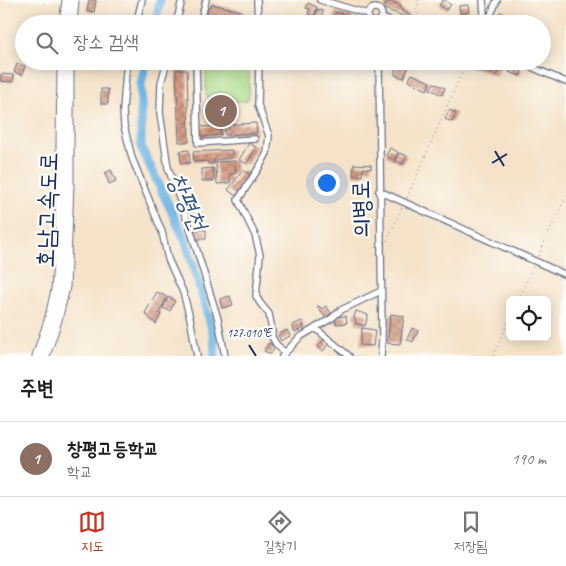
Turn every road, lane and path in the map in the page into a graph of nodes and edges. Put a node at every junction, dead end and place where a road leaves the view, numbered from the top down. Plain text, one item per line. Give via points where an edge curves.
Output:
1 (66, 0) edge
2 (74, 0) edge
3 (142, 0) edge
4 (182, 0) edge
5 (206, 0) edge
6 (257, 0) edge
7 (320, 0) edge
8 (378, 0) edge
9 (417, 0) edge
10 (484, 0) edge
11 (498, 0) edge
12 (376, 8) junction
13 (368, 14) joint
14 (65, 15) edge
15 (73, 15) edge
16 (138, 15) edge
17 (178, 15) edge
18 (202, 15) edge
19 (258, 15) edge
20 (383, 15) edge
21 (418, 15) edge
22 (484, 15) edge
23 (491, 15) edge
24 (62, 70) edge
25 (69, 70) edge
26 (126, 70) edge
27 (165, 70) edge
28 (196, 70) edge
29 (259, 70) edge
30 (378, 70) edge
31 (463, 70) edge
32 (540, 70) edge
33 (566, 82) edge
34 (256, 139) dead end
35 (379, 191) junction
36 (566, 196) edge
37 (405, 202) junction
38 (381, 245) junction
39 (536, 261) junction
40 (566, 275) edge
41 (381, 292) junction
42 (520, 296) edge
43 (506, 327) edge
44 (315, 328) junction
45 (283, 355) edge
46 (37, 356) edge
47 (45, 356) edge
48 (197, 356) edge
49 (224, 356) edge
50 (349, 356) edge
51 (381, 356) edge
52 (493, 356) edge

1 - 14 highway
2 - 15 highway
3 - 16 street
4 - 17 street
5 - 18 street
6 - 19 street
7 - 13 street
8 - 12 street
9 - 21 path
10 - 22 street
11 - 23 street
12 - 13 street
12 - 20 street
24 - 46 highway, 호남고속도로 via 56,290
25 - 47 highway, 호남고속도로 via 65,287
26 - 48 street via 124,126 132,158 183,292
27 - 49 street via 160,114 168,168 218,319
28 - 34 street via 198,143
29 - 45 street via 258,105 269,136 267,152 238,200 260,255 256,296 269,314 272,337
30 - 35 street, 의병로
31 - 37 path
32 - 33 street
35 - 37 street
35 - 38 street, 의병로
36 - 39 path
37 - 38 path
37 - 39 street
38 - 41 street, 의병로
39 - 40 street
39 - 42 path
41 - 44 street via 341,310
41 - 51 street, 의병로
43 - 52 path
44 - 45 street via 300,337
44 - 50 street

